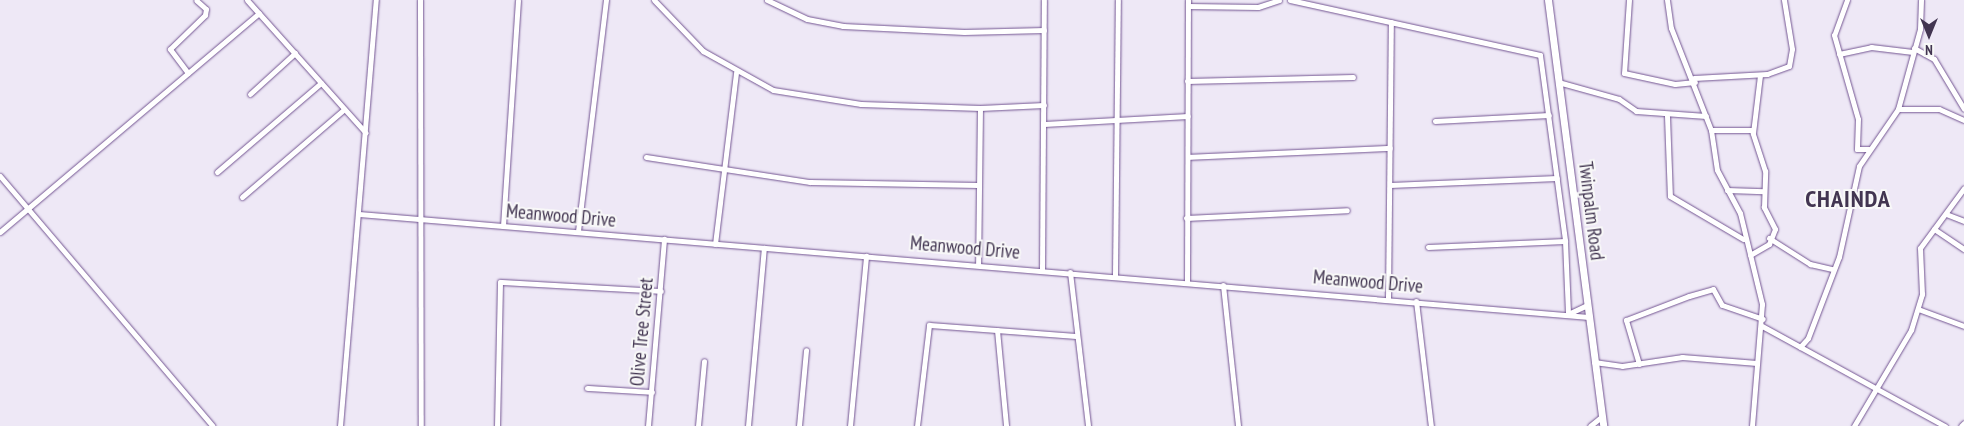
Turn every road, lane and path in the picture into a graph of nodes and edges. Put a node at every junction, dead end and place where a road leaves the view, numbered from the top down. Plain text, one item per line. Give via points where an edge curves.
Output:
1 (196, 0) edge
2 (248, 0) edge
3 (376, 0) edge
4 (420, 0) edge
5 (518, 0) edge
6 (606, 0) edge
7 (654, 0) edge
8 (767, 0) edge
9 (1044, 0) edge
10 (1118, 0) edge
11 (1279, 0) edge
12 (1290, 0) edge
13 (1548, 0) edge
14 (1629, 0) edge
15 (1667, 0) edge
16 (1784, 0) edge
17 (1847, 0) edge
18 (1921, 0) edge
19 (1188, 3) edge
20 (259, 13) junction
21 (1391, 22) junction
22 (1044, 30) junction
23 (1914, 50) junction
24 (295, 54) junction
25 (1839, 54) junction
26 (736, 72) junction
27 (188, 73) junction
28 (1760, 75) junction
29 (1353, 77) dead end
30 (1694, 80) junction
31 (1188, 81) junction
32 (1558, 82) junction
33 (321, 84) junction
34 (250, 94) dead end
35 (1044, 105) junction
36 (980, 108) junction
37 (1898, 109) junction
38 (1964, 109) edge
39 (344, 110) junction
40 (1549, 115) junction
41 (1188, 116) junction
42 (1667, 116) junction
43 (1706, 116) junction
44 (1116, 118) junction
45 (1964, 120) edge
46 (1435, 121) dead end
47 (1044, 124) junction
48 (1711, 130) junction
49 (1753, 130) junction
50 (366, 134) junction
51 (1390, 148) junction
52 (1869, 149) junction
53 (646, 157) dead end
54 (1188, 157) junction
55 (724, 168) junction
56 (218, 172) dead end
57 (0, 176) edge
58 (1557, 178) junction
59 (978, 185) junction
60 (1390, 185) junction
61 (1964, 188) edge
62 (1727, 190) junction
63 (1764, 191) junction
64 (242, 197) dead end
65 (28, 209) junction
66 (1347, 210) dead end
67 (359, 214) junction
68 (1946, 214) junction
69 (1186, 218) junction
70 (422, 220) junction
71 (1964, 221) edge
72 (503, 226) junction
73 (1934, 229) junction
74 (578, 231) junction
75 (0, 232) edge
76 (1769, 238) junction
77 (1743, 239) junction
78 (664, 240) junction
79 (1564, 241) junction
80 (715, 244) junction
81 (1428, 247) dead end
82 (764, 248) junction
83 (1964, 249) edge
84 (1750, 255) junction
85 (866, 256) junction
86 (978, 264) junction
87 (1042, 269) junction
88 (1832, 269) junction
89 (1070, 272) junction
90 (1115, 275) junction
91 (1187, 281) junction
92 (1223, 285) junction
93 (661, 291) junction
94 (1388, 298) junction
95 (1416, 301) junction
96 (1587, 306) junction
97 (1918, 309) junction
98 (1568, 314) junction
99 (1589, 317) junction
100 (1763, 319) junction
101 (1762, 326) junction
102 (1964, 326) edge
103 (997, 330) junction
104 (1077, 336) junction
105 (1800, 347) junction
106 (806, 350) dead end
107 (704, 361) dead end
108 (1594, 362) junction
109 (1757, 363) junction
110 (1639, 364) junction
111 (587, 388) dead end
112 (1876, 390) junction
113 (652, 392) junction
114 (1601, 417) junction
115 (1932, 420) junction
116 (1964, 422) edge
117 (213, 426) edge
118 (340, 426) edge
119 (421, 426) edge
120 (497, 426) edge
121 (648, 426) edge
122 (698, 426) edge
123 (748, 426) edge
124 (799, 426) edge
125 (850, 426) edge
126 (917, 426) edge
127 (1006, 426) edge
128 (1088, 426) edge
129 (1238, 426) edge
130 (1431, 426) edge
131 (1590, 426) edge
132 (1603, 426) edge
133 (1752, 426) edge
134 (1854, 426) edge
135 (1930, 426) edge
136 (1945, 426) edge
137 (1961, 426) edge

1 - 27 street via 206,9 205,15 170,49
2 - 20 street
3 - 50 street
4 - 70 street
5 - 72 street
6 - 74 street
7 - 26 street via 688,38
8 - 22 street via 807,19 843,26 964,32
9 - 22 street
10 - 44 street
11 - 19 street via 1258,7
12 - 21 street
13 - 32 main road, Twinpalm Road
14 - 30 street via 1624,73 1675,84
15 - 30 street via 1671,28
16 - 28 street via 1792,49 1789,66
17 - 25 street via 1834,35
18 - 23 street
19 - 31 street
20 - 24 street
20 - 27 street
21 - 40 street via 1536,53
21 - 51 street
22 - 35 street
23 - 25 street via 1871,47
23 - 37 street
23 - 38 street via 1934,59
24 - 33 street
24 - 34 street
25 - 52 street via 1858,119 1856,149
26 - 36 street via 773,90 825,100
26 - 55 street
27 - 65 street
28 - 30 street
28 - 49 street
29 - 31 street
30 - 43 street
31 - 41 street
32 - 42 street via 1619,99 1636,111
32 - 96 main road, Twinpalm Road
33 - 39 street
33 - 56 street
35 - 36 street
35 - 47 street
36 - 59 street
37 - 45 street via 1939,109
37 - 52 street via 1891,126
39 - 50 street
39 - 64 street
40 - 46 street
40 - 58 street
41 - 44 street
41 - 54 street
42 - 43 street
42 - 77 street via 1670,196
43 - 48 street
44 - 47 street
44 - 90 street via 1119,157
47 - 87 street
48 - 49 street
48 - 62 street via 1715,163
49 - 63 street via 1756,152 1765,171
50 - 67 street
51 - 54 street
51 - 60 street
52 - 88 street via 1859,166 1848,230
53 - 55 street
54 - 69 street
55 - 59 street via 856,186
55 - 80 street
57 - 65 street
58 - 60 street
58 - 79 street
59 - 86 street
60 - 94 street
61 - 68 street
62 - 63 street
62 - 77 street via 1740,213
63 - 76 street via 1764,207 1775,229
65 - 75 street
65 - 117 street
66 - 69 street
67 - 70 street, Meanwood Drive
67 - 118 street
68 - 71 street
68 - 73 street
69 - 91 street
70 - 72 street, Meanwood Drive
70 - 119 street
72 - 74 street, Meanwood Drive
73 - 83 street
73 - 97 street via 1923,241 1918,257 1922,288
74 - 78 street, Meanwood Drive
76 - 84 street via 1769,244
76 - 88 street via 1810,264
77 - 84 street
78 - 80 street, Meanwood Drive
78 - 93 street, Olive Tree Street
79 - 81 street
79 - 98 street
80 - 82 street, Meanwood Drive
82 - 85 street, Meanwood Drive
82 - 123 street
84 - 100 street
85 - 86 street, Meanwood Drive
85 - 125 street
86 - 87 street, Meanwood Drive
87 - 89 street, Meanwood Drive
88 - 105 street via 1808,338
89 - 90 street, Meanwood Drive
89 - 104 street
90 - 91 street, Meanwood Drive
91 - 92 street, Meanwood Drive
92 - 94 street, Meanwood Drive
92 - 129 street
93 - 113 street, Olive Tree Street
93 - 120 street via 500,282
94 - 95 street, Meanwood Drive
95 - 98 street, Meanwood Drive
95 - 130 street
96 - 98 street
96 - 99 main road, Twinpalm Road
97 - 102 street
97 - 112 street via 1911,330
98 - 99 street, Meanwood Drive
99 - 108 main road, Twinpalm Road
100 - 101 street
100 - 110 street via 1722,305 1713,289 1689,296 1626,320
101 - 105 street
101 - 109 street
103 - 104 street
103 - 126 street via 927,326
103 - 127 street
104 - 128 street
105 - 112 street
106 - 124 street
107 - 122 street
108 - 110 street
108 - 114 main road, Twinpalm Road
109 - 110 street via 1682,357
109 - 133 street
111 - 113 street
112 - 115 street
112 - 134 street
113 - 121 street, Olive Tree Street
114 - 131 street
114 - 132 main road, Twinpalm Road
115 - 135 street
115 - 136 street
116 - 137 street

